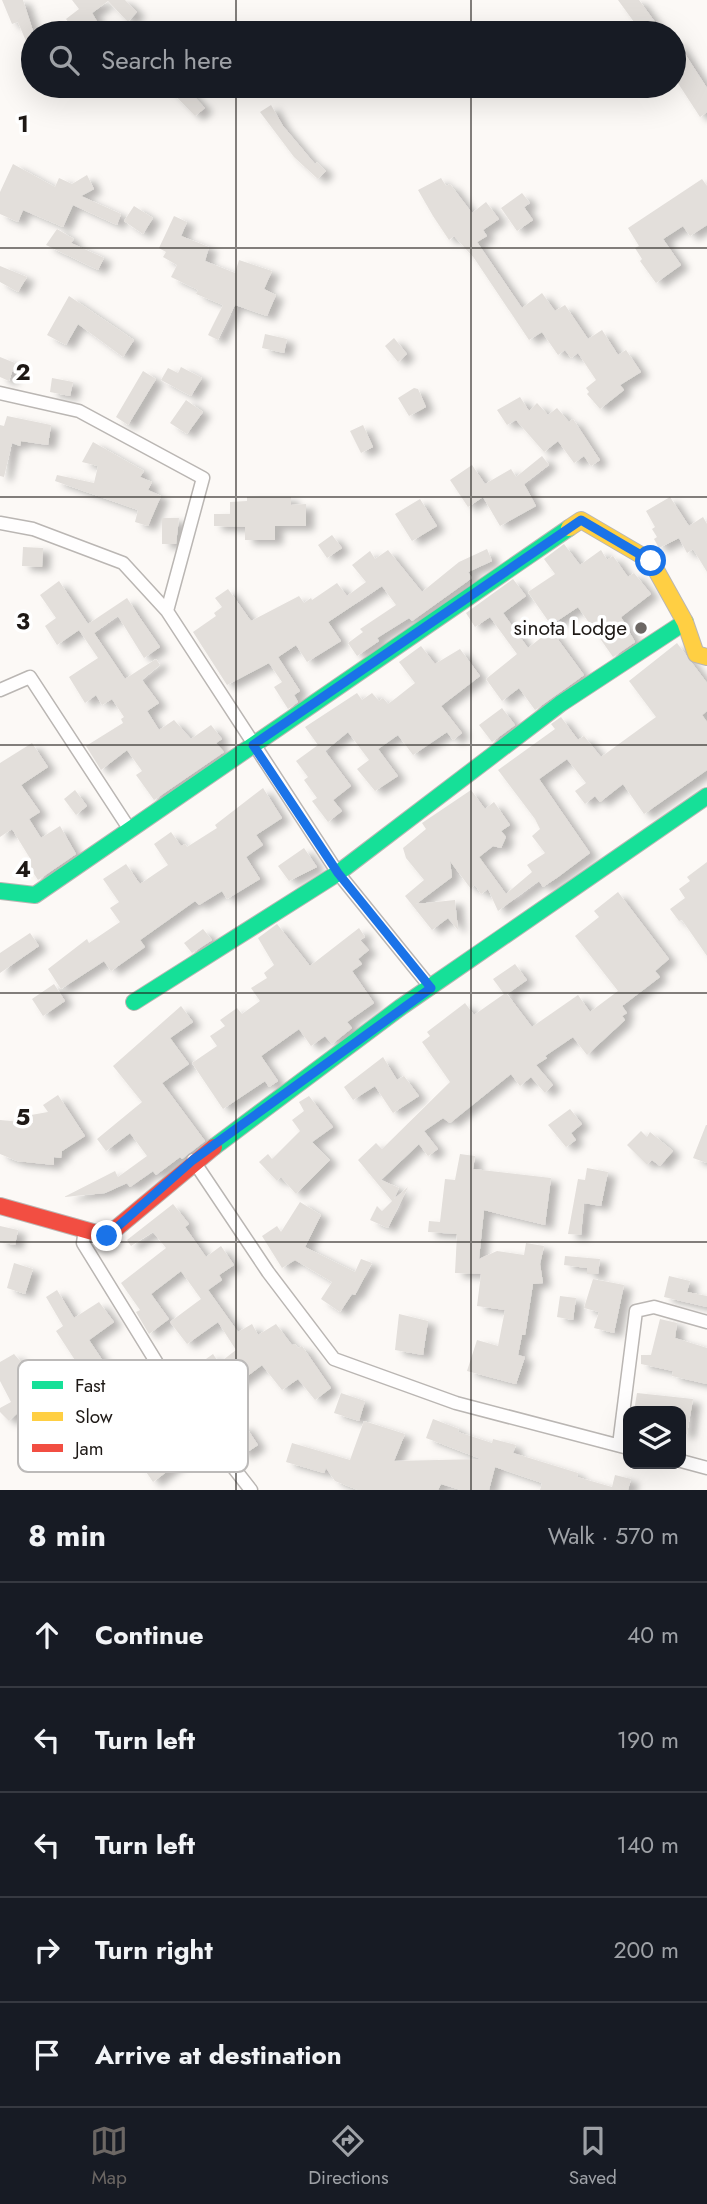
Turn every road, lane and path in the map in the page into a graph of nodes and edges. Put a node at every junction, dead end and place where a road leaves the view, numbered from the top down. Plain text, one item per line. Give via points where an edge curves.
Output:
1 (0, 393) edge
2 (0, 523) edge
3 (167, 611) junction
4 (685, 622) junction
5 (707, 657) edge
6 (0, 690) edge
7 (253, 745) junction
8 (707, 796) edge
9 (130, 830) junction
10 (338, 873) junction
11 (0, 891) edge
12 (431, 988) junction
13 (134, 1002) dead end
14 (193, 1160) junction
15 (0, 1206) edge
16 (85, 1229) junction
17 (707, 1322) edge
18 (155, 1360) edge
19 (628, 1406) edge
20 (623, 1446) edge
21 (686, 1462) edge
22 (707, 1468) edge
23 (237, 1472) edge
24 (251, 1490) edge

1 - 3 street via 79,411 203,478
2 - 3 street via 33,529 123,564
3 - 7 street
4 - 5 street via 696,654
4 - 7 street via 651,561 581,520
4 - 10 street via 560,704
6 - 9 street via 30,677
7 - 9 street
7 - 10 street
8 - 12 street
9 - 11 street via 34,895
10 - 12 street
10 - 13 street
12 - 14 street
14 - 16 street via 107,1236
14 - 20 street via 268,1272 334,1359 456,1403
15 - 16 street
16 - 18 street via 83,1243
17 - 19 street via 654,1307 636,1311
21 - 22 street
23 - 24 street

